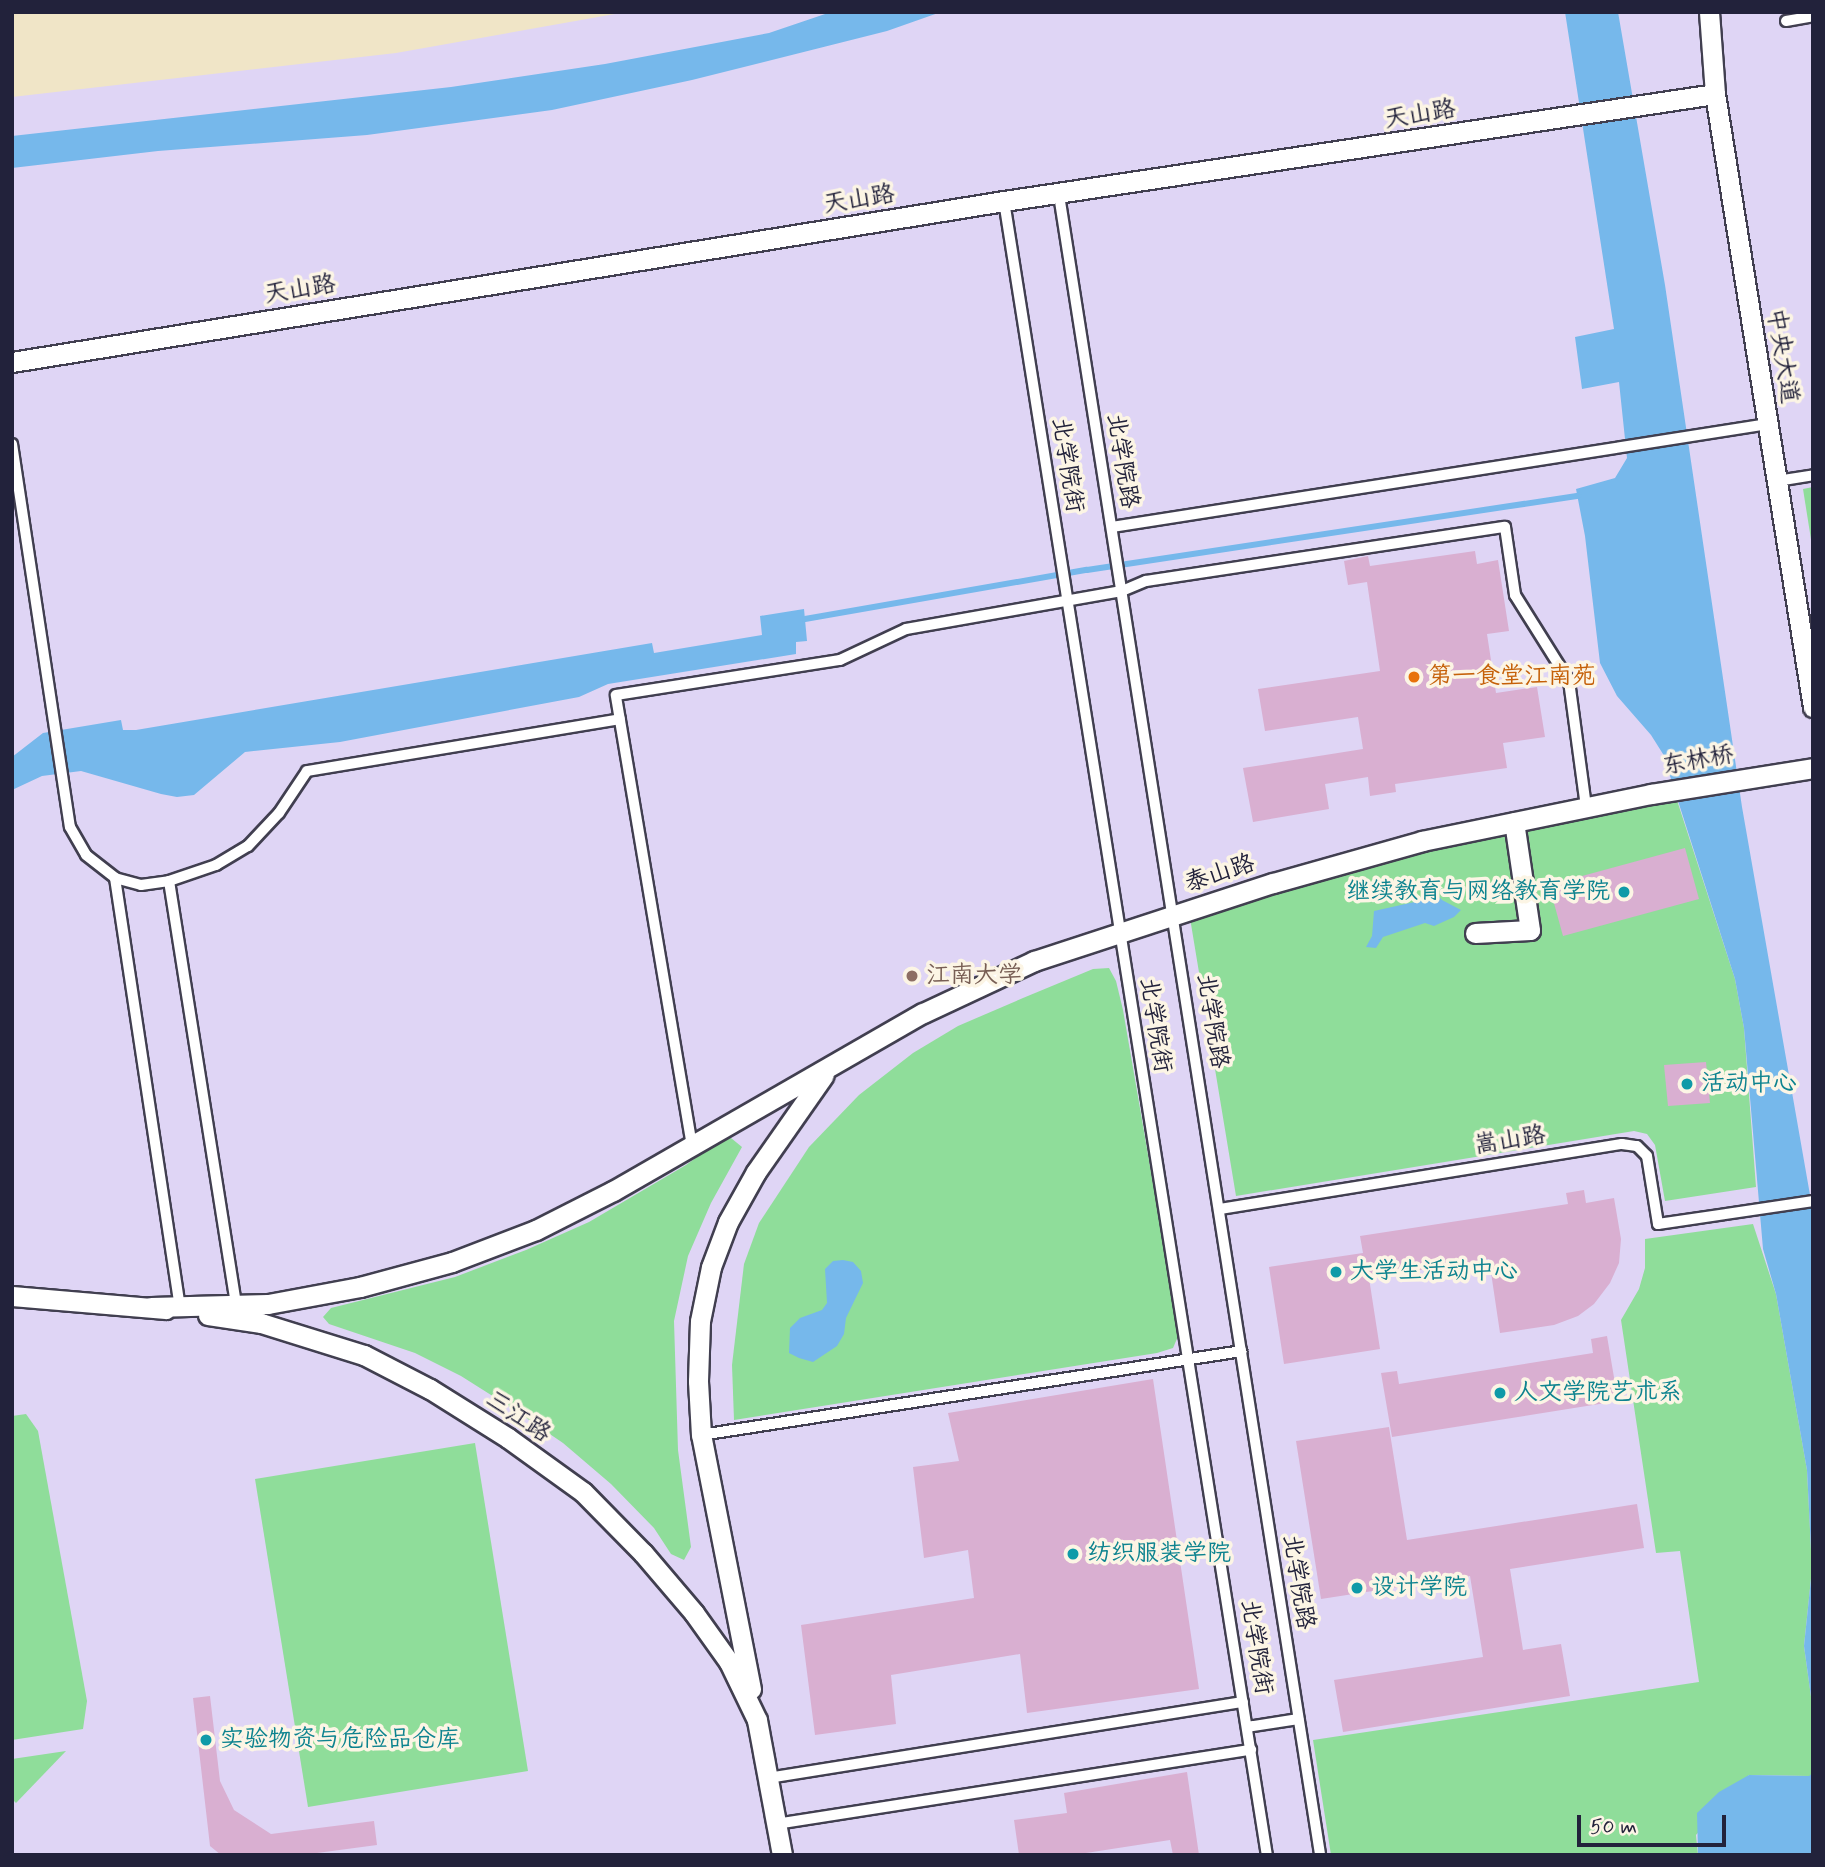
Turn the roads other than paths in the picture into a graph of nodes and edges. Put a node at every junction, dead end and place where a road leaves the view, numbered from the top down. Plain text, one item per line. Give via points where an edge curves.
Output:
1 (1709, 12) edge
2 (1813, 16) edge
3 (1786, 21) dead end
4 (1715, 94) junction
5 (1059, 195) junction
6 (1004, 201) junction
7 (12, 362) edge
8 (1768, 424) junction
9 (12, 443) edge
10 (1813, 475) edge
11 (1777, 481) junction
12 (1112, 527) junction
13 (1122, 591) junction
14 (1067, 601) junction
15 (1813, 707) edge
16 (620, 719) junction
17 (1813, 768) edge
18 (1651, 794) joint
19 (1586, 807) junction
20 (1514, 822) junction
21 (115, 877) junction
22 (169, 881) junction
23 (1174, 915) junction
24 (1119, 933) junction
25 (1475, 933) dead end
26 (829, 1069) junction
27 (692, 1147) junction
28 (1813, 1200) edge
29 (1220, 1209) junction
30 (12, 1296) edge
31 (236, 1305) junction
32 (180, 1306) junction
33 (151, 1307) junction
34 (1242, 1351) junction
35 (1190, 1359) junction
36 (701, 1435) junction
37 (1243, 1702) junction
38 (1298, 1719) junction
39 (757, 1720) junction
40 (1247, 1727) junction
41 (1251, 1750) junction
42 (768, 1778) junction
43 (776, 1824) junction
44 (782, 1855) edge
45 (1266, 1855) edge
46 (1320, 1855) edge

1 - 4 street, 中央大道
2 - 3 lane
4 - 5 street, 天山路
4 - 8 street, 中央大道
5 - 6 street, 天山路
5 - 12 lane, 北学院路
6 - 7 street, 天山路
6 - 14 lane, 北学院街
8 - 11 street, 中央大道
8 - 12 lane
9 - 21 lane via 70,827 86,855
10 - 11 lane
11 - 15 street, 中央大道
12 - 13 lane, 北学院路
13 - 14 lane
13 - 19 lane via 1146,581 1505,527 1515,595 1569,681
13 - 23 lane, 北学院路
14 - 16 lane via 906,629 840,660 616,695
14 - 24 lane, 北学院街
16 - 22 lane via 307,772 279,813 248,846 216,865
16 - 27 lane
17 - 18 street, 东林桥
18 - 19 street, 泰山路
19 - 20 street, 泰山路
20 - 23 street, 泰山路 via 1422,841
20 - 25 street via 1530,930
21 - 22 lane via 141,885
21 - 32 lane
22 - 31 lane
23 - 24 street, 泰山路
23 - 29 lane, 北学院路
24 - 26 street, 泰山路 via 1034,961 935,1007
24 - 35 lane, 北学院街
26 - 27 street, 泰山路
26 - 36 street via 756,1172 728,1222 711,1267 700,1321
27 - 31 street, 泰山路 via 536,1230 452,1262 359,1287 268,1304
28 - 29 lane, 嵩山路 via 1658,1224 1647,1156 1637,1146 1622,1144
29 - 34 lane, 北学院路
30 - 33 street, 三江路
31 - 32 street, 泰山路
32 - 33 street, 泰山路
33 - 39 street, 三江路 via 261,1323 364,1355 508,1437 583,1492 643,1553 729,1662
34 - 35 lane
34 - 38 lane, 北学院路
35 - 36 lane
35 - 37 lane, 北学院街
36 - 39 street
37 - 40 lane, 北学院街
37 - 42 lane
38 - 40 lane
38 - 46 lane, 北学院路
39 - 42 street, 三江路
40 - 41 lane, 北学院街
41 - 43 lane
41 - 45 lane, 北学院街
42 - 43 street, 三江路
43 - 44 street, 三江路

